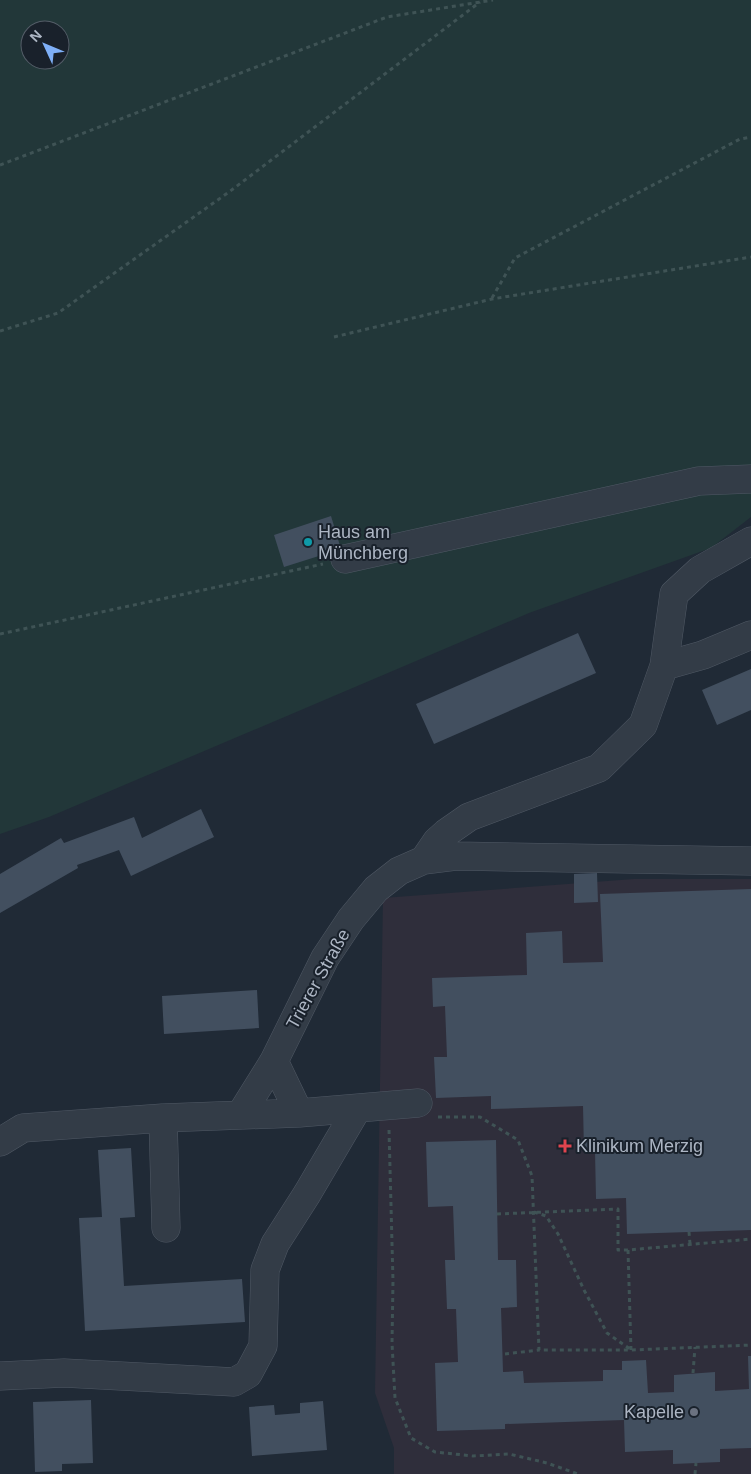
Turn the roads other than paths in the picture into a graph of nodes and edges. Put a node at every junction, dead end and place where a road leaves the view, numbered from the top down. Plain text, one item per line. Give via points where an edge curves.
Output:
1 (751, 478) edge
2 (751, 541) edge
3 (345, 559) road end
4 (751, 635) edge
5 (664, 666) junction
6 (424, 860) junction
7 (751, 861) edge
8 (274, 1061) junction
9 (418, 1103) road end
10 (357, 1109) junction
11 (299, 1113) junction
12 (241, 1114) junction
13 (163, 1118) junction
14 (0, 1142) edge
15 (166, 1228) dead end
16 (0, 1376) edge

1 - 3 street via 699,481
2 - 5 street via 700,570 674,594
4 - 5 street via 703,655
5 - 6 street via 643,725 599,768 469,817 437,841
6 - 7 street, Trierer Straße via 456,856
6 - 8 street, Trierer Straße via 399,871 376,889 351,919 325,958
8 - 11 street
8 - 12 street, Trierer Straße
9 - 10 street
10 - 11 street
10 - 16 street via 276,1244 266,1270 263,1346 248,1374 234,1382 64,1373
11 - 12 street
12 - 13 street
13 - 14 street via 24,1128
13 - 15 street

